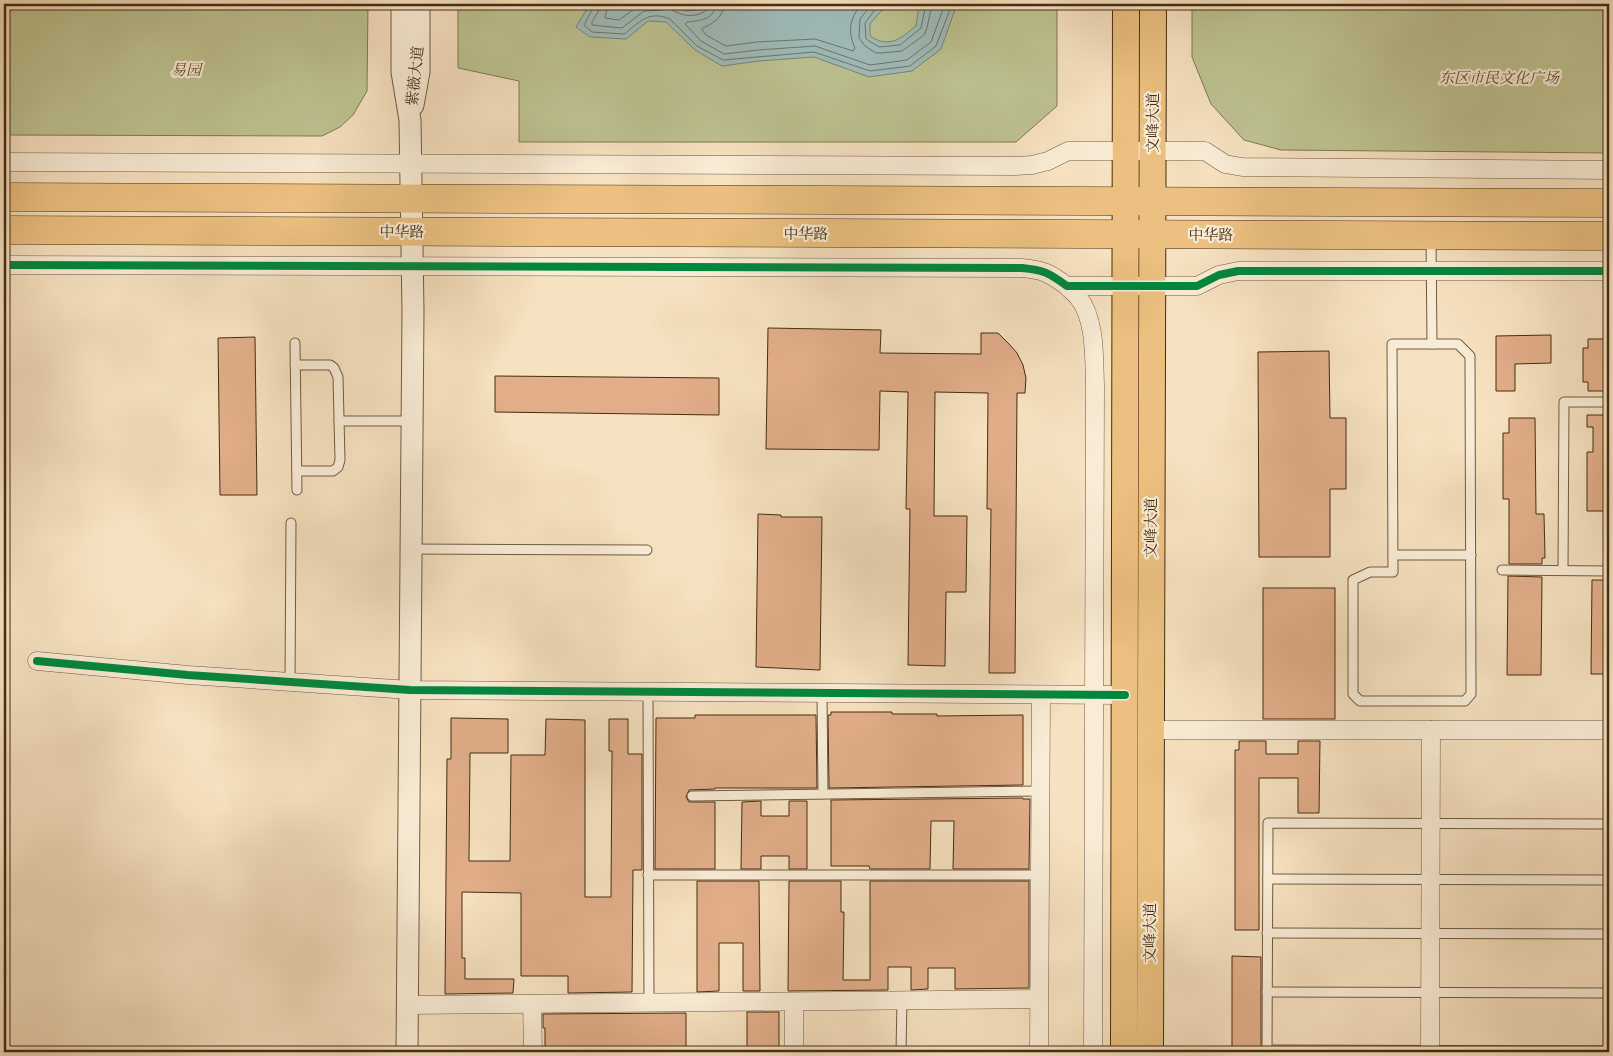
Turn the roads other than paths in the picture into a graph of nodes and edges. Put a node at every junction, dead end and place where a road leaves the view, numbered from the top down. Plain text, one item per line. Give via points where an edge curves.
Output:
1 (402, 4) edge
2 (419, 4) edge
3 (1126, 4) edge
4 (1153, 4) edge
5 (410, 120) junction
6 (1126, 151) junction
7 (1153, 151) junction
8 (4, 162) edge
9 (411, 163) junction
10 (1609, 170) edge
11 (4, 197) edge
12 (411, 199) junction
13 (1125, 202) junction
14 (1152, 202) junction
15 (1609, 203) edge
16 (4, 230) edge
17 (412, 232) junction
18 (1125, 235) junction
19 (1152, 235) junction
20 (1431, 236) junction
21 (1609, 236) edge
22 (4, 265) edge
23 (412, 266) junction
24 (1431, 271) junction
25 (1609, 272) edge
26 (1066, 286) junction
27 (1125, 286) junction
28 (1152, 286) junction
29 (295, 343) dead end
30 (1432, 344) junction
31 (295, 366) junction
32 (1609, 402) edge
33 (339, 421) junction
34 (412, 421) junction
35 (297, 471) junction
36 (297, 490) dead end
37 (291, 523) dead end
38 (411, 549) junction
39 (647, 550) dead end
40 (1393, 555) junction
41 (1471, 555) junction
42 (1502, 570) dead end
43 (1563, 570) junction
44 (1609, 570) edge
45 (37, 661) dead end
46 (290, 682) junction
47 (410, 690) junction
48 (648, 692) junction
49 (822, 693) junction
50 (1041, 695) junction
51 (1094, 695) junction
52 (1124, 695) junction
53 (1151, 730) junction
54 (1431, 730) junction
55 (1609, 730) edge
56 (1041, 791) junction
57 (823, 794) junction
58 (692, 796) dead end
59 (1431, 824) junction
60 (1609, 824) edge
61 (648, 875) junction
62 (1041, 875) junction
63 (1268, 879) junction
64 (1431, 879) junction
65 (1609, 880) edge
66 (1268, 933) junction
67 (1431, 934) junction
68 (1609, 934) edge
69 (1268, 992) junction
70 (1430, 993) junction
71 (1609, 993) edge
72 (1040, 999) junction
73 (902, 1000) junction
74 (794, 1002) junction
75 (649, 1003) junction
76 (532, 1004) junction
77 (408, 1005) junction
78 (1267, 1051) edge
79 (1430, 1051) edge
80 (1609, 1051) edge
81 (408, 1052) edge
82 (533, 1052) edge
83 (794, 1052) edge
84 (902, 1052) edge
85 (1039, 1052) edge
86 (1092, 1052) edge
87 (1124, 1052) edge
88 (1150, 1052) edge

1 - 5 street, 紫薇大道 via 402,72
2 - 5 street, 紫薇大道 via 419,72
3 - 6 main road, 文峰大道
4 - 7 main road, 文峰大道
5 - 9 street
6 - 7 street
6 - 9 street via 1068,151 1048,161 1015,166
6 - 13 main road, 文峰大道
7 - 10 street via 1205,151 1226,164 1242,167
7 - 14 main road, 文峰大道
8 - 9 street
9 - 12 street
11 - 12 highway
12 - 13 highway
12 - 17 street
13 - 14 highway
13 - 18 main road, 文峰大道
14 - 15 highway
14 - 19 main road, 文峰大道
16 - 17 highway, 中华路
17 - 18 highway, 中华路
17 - 23 street
18 - 19 highway, 中华路
18 - 27 main road, 文峰大道
19 - 20 highway, 中华路
19 - 28 main road, 文峰大道
20 - 21 highway, 中华路
20 - 24 lane
22 - 23 street
23 - 26 street via 1022,268 1050,274
23 - 34 street
24 - 25 street
24 - 28 street via 1238,271 1219,275 1197,286
24 - 30 lane
26 - 27 street
26 - 51 street via 1079,298 1088,317 1094,344
27 - 28 street
27 - 52 main road, 文峰大道
28 - 53 main road, 文峰大道
29 - 31 lane
30 - 40 lane via 1392,344
30 - 41 lane via 1458,344 1470,356
31 - 33 lane via 334,368 338,377
31 - 35 lane
32 - 43 lane via 1564,402
33 - 34 lane
33 - 35 lane via 338,467 333,471
34 - 38 street
35 - 36 lane
37 - 46 lane
38 - 39 lane
38 - 47 street
40 - 41 lane
40 - 41 lane via 1393,572 1370,572 1352,580 1353,694 1360,702 1465,701 1472,694
42 - 43 lane
43 - 44 lane
45 - 46 street
46 - 47 street
47 - 48 street
47 - 77 street
48 - 49 street
48 - 61 lane
49 - 50 street
49 - 57 lane
50 - 51 street
50 - 56 street
51 - 52 street
51 - 86 street
52 - 87 main road, 文峰大道
53 - 54 street
53 - 88 main road, 文峰大道
54 - 55 street
54 - 59 street
56 - 57 lane
56 - 62 street
57 - 58 lane
59 - 60 lane
59 - 63 lane via 1268,823
59 - 64 street
61 - 62 lane
61 - 75 lane
62 - 72 street
63 - 64 lane
63 - 66 lane
64 - 65 lane
64 - 67 street
66 - 67 lane
66 - 69 lane
67 - 68 lane
67 - 70 street
69 - 70 lane
69 - 78 lane
70 - 71 lane
70 - 79 street
72 - 73 street
72 - 85 street
73 - 74 street
73 - 84 lane
74 - 75 street
74 - 83 street
75 - 76 street
76 - 77 street
76 - 82 street
77 - 81 street
78 - 79 lane
79 - 80 lane

